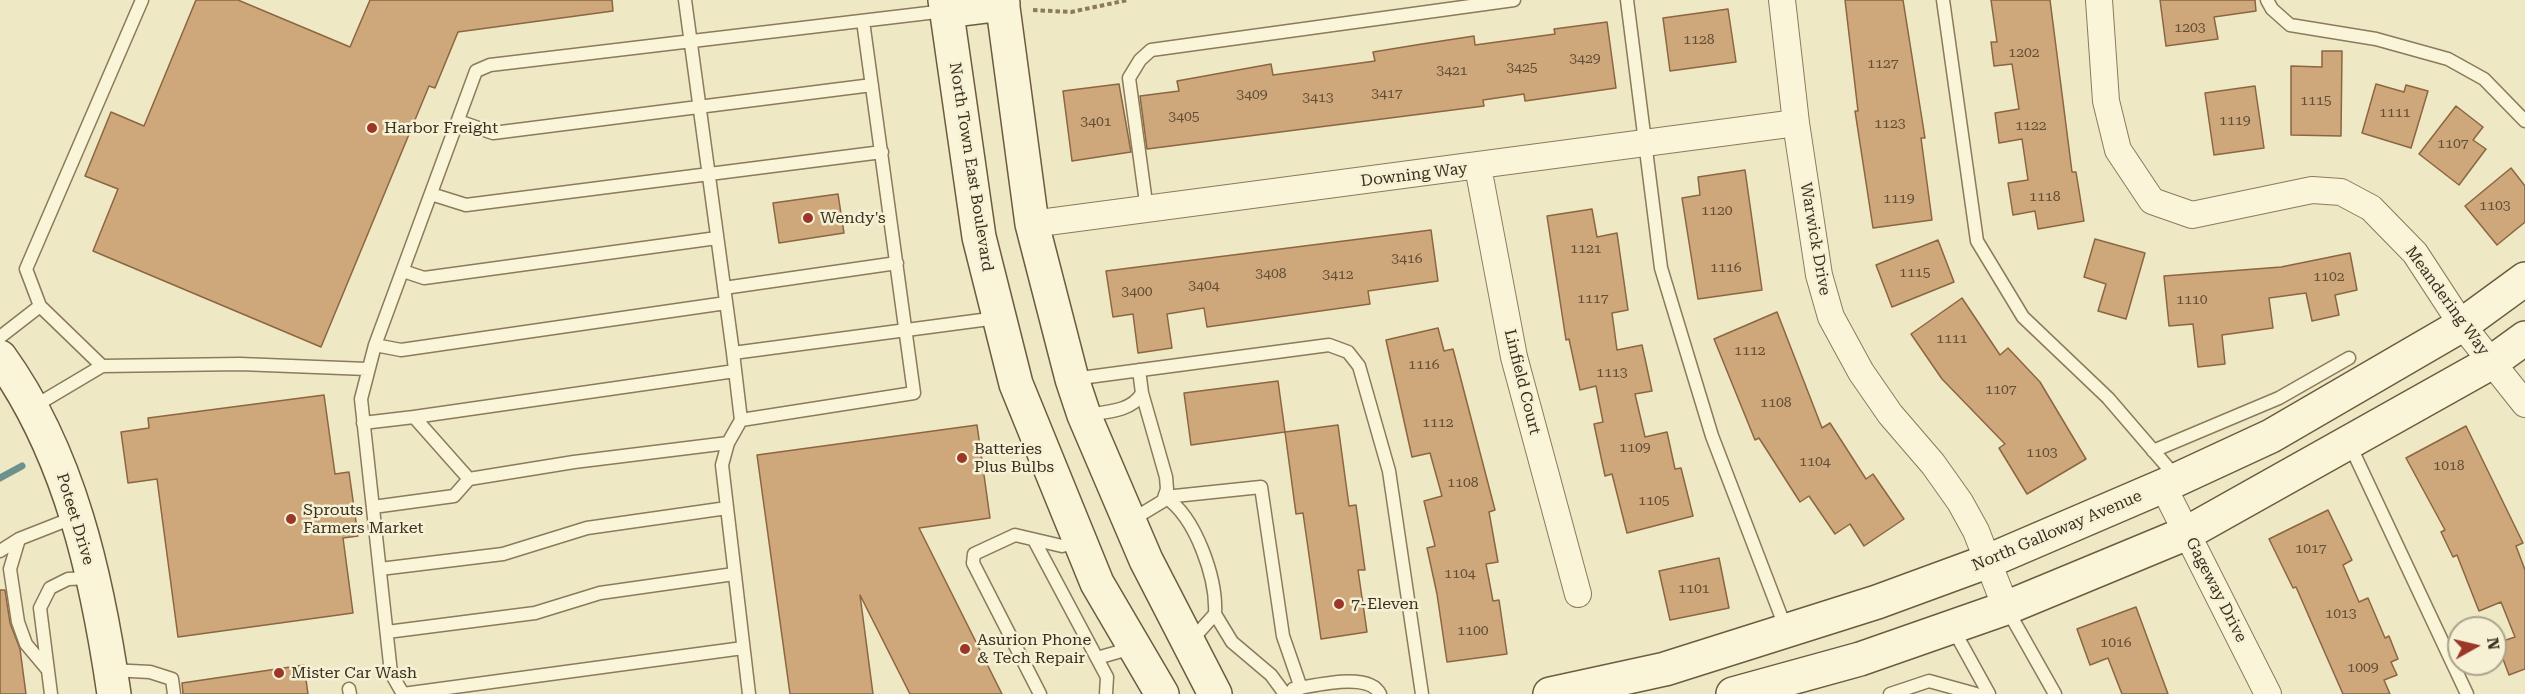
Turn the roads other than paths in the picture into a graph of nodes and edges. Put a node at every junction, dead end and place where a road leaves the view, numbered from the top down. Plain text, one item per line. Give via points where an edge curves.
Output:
1 (142, 0) edge
2 (685, 0) edge
3 (1514, 0) edge
4 (1627, 0) edge
5 (1782, 0) edge
6 (1943, 0) edge
7 (2099, 0) edge
8 (2267, 0) edge
9 (1012, 3) edge
10 (946, 5) edge
11 (863, 21) junction
12 (690, 41) junction
13 (872, 85) junction
14 (699, 107) junction
15 (2525, 121) edge
16 (458, 122) junction
17 (1796, 123) junction
18 (1645, 144) junction
19 (882, 152) junction
20 (1478, 167) junction
21 (708, 175) junction
22 (431, 194) junction
23 (1146, 210) junction
24 (1032, 224) junction
25 (717, 238) junction
26 (897, 263) junction
27 (403, 271) junction
28 (2525, 279) edge
29 (724, 288) junction
30 (726, 303) junction
31 (40, 306) junction
32 (999, 317) junction
33 (2462, 325) junction
34 (907, 329) junction
35 (0, 337) edge
36 (2525, 338) edge
37 (375, 345) junction
38 (733, 353) junction
39 (0, 357) edge
40 (2349, 358) dead end
41 (2492, 362) junction
42 (102, 366) junction
43 (367, 369) junction
44 (1139, 370) junction
45 (735, 371) junction
46 (1072, 379) junction
47 (1142, 393) junction
48 (2525, 404) edge
49 (33, 407) junction
50 (1084, 415) junction
51 (414, 417) junction
52 (741, 420) junction
53 (363, 423) junction
54 (1036, 435) junction
55 (728, 442) junction
56 (2349, 443) junction
57 (2153, 451) junction
58 (469, 479) junction
59 (2171, 483) junction
60 (1165, 497) junction
61 (373, 507) junction
62 (727, 508) junction
63 (75, 517) junction
64 (1129, 521) junction
65 (2187, 533) junction
66 (19, 538) junction
67 (1034, 540) junction
68 (1080, 541) junction
69 (0, 551) edge
70 (1986, 562) junction
71 (380, 569) junction
72 (734, 574) junction
73 (93, 578) junction
74 (1578, 594) dead end
75 (2006, 608) junction
76 (1215, 614) junction
77 (1952, 627) junction
78 (1787, 631) junction
79 (387, 632) junction
80 (1189, 644) junction
81 (1133, 647) junction
82 (742, 648) junction
83 (1097, 658) junction
84 (48, 670) junction
85 (112, 682) edge
86 (1657, 683) edge
87 (1301, 688) junction
88 (1284, 692) edge
89 (51, 694) edge
90 (174, 694) edge
91 (403, 694) edge
92 (749, 694) edge
93 (1040, 694) edge
94 (1106, 694) edge
95 (1162, 694) edge
96 (1215, 694) edge
97 (1380, 694) edge
98 (1422, 694) edge
99 (1550, 694) edge
100 (1733, 694) edge
101 (1890, 694) edge
102 (1976, 694) edge
103 (1989, 694) edge
104 (2055, 694) edge
105 (2268, 694) edge
106 (2467, 694) edge

1 - 31 lane via 26,269
2 - 12 lane
3 - 23 lane via 1151,50 1129,78
4 - 18 lane
5 - 17 street, Warwick Drive
6 - 57 lane via 1977,241 2023,317 2108,398
7 - 33 street, Meandering Way via 2106,100 2118,150 2152,201 2192,215 2312,190 2341,192 2371,208 2415,253
8 - 15 lane via 2290,25 2376,39 2448,59 2484,79
9 - 10 main road
9 - 24 main road
10 - 11 lane
10 - 32 main road, North Town East Boulevard via 979,237
11 - 12 lane
11 - 13 lane
12 - 14 lane
12 - 16 lane via 490,65 477,71
13 - 14 lane
13 - 19 lane
14 - 16 lane via 493,133
14 - 21 lane
16 - 22 lane
17 - 18 street, Downing Way
17 - 70 street, Warwick Drive via 1819,275 1831,317 1890,414 1960,502 1976,531
18 - 20 street, Downing Way
18 - 78 lane via 1661,268 1712,436
19 - 21 lane
19 - 26 lane
20 - 23 street, Downing Way
20 - 74 street, Linfield Court via 1514,357
21 - 22 lane via 466,206
21 - 25 lane
22 - 27 lane
23 - 24 street, Downing Way
24 - 46 main road
25 - 27 lane via 424,278
25 - 29 lane
26 - 29 lane
26 - 34 lane
27 - 37 lane
28 - 33 main road, North Galloway Avenue
29 - 30 lane
30 - 37 lane via 401,350
30 - 38 lane
31 - 35 lane
31 - 42 lane
32 - 34 lane
32 - 54 main road, North Town East Boulevard via 1016,384
33 - 41 street, Meandering Way
33 - 59 main road, North Galloway Avenue via 2271,436
34 - 38 lane
34 - 52 lane via 914,393
36 - 41 main road
37 - 43 lane
38 - 45 lane
39 - 49 main road, Poteet Drive
40 - 57 lane via 2279,398
41 - 48 street, Meandering Way
41 - 56 main road
42 - 43 lane via 240,364
42 - 49 lane
43 - 53 lane via 361,399
44 - 46 lane
44 - 47 lane
44 - 98 lane via 1329,345 1348,352 1359,366 1389,471
45 - 51 lane
45 - 52 lane
46 - 50 main road
47 - 50 lane via 1126,406
47 - 60 lane via 1166,477
49 - 63 main road, Poteet Drive
50 - 54 main road
50 - 64 main road
51 - 53 lane
51 - 58 lane
52 - 55 lane
53 - 61 lane
54 - 68 main road, North Town East Boulevard
55 - 58 lane
55 - 62 lane via 722,465
56 - 65 main road
56 - 106 lane
57 - 59 lane
58 - 61 lane via 454,496
59 - 65 street, Gageway Drive
59 - 70 main road, North Galloway Avenue
60 - 64 lane
60 - 76 lane via 1183,513 1205,559 1213,583
60 - 87 lane via 1261,487 1283,636
61 - 71 lane
62 - 71 lane via 587,528 503,554
62 - 72 lane
63 - 66 lane
63 - 73 main road, Poteet Drive
64 - 80 main road
65 - 75 main road
65 - 105 street, Gageway Drive
66 - 69 lane
66 - 84 lane via 10,569 18,622 26,644
67 - 68 lane via 1062,546
67 - 83 lane
67 - 93 lane via 1015,535 992,543 974,554 973,562
68 - 81 main road, North Town East Boulevard
70 - 75 street, Warwick Drive
70 - 78 main road, North Galloway Avenue
71 - 79 lane
72 - 79 lane via 600,593 535,613
72 - 82 lane
73 - 84 lane via 68,579 50,588 40,608
73 - 85 main road, Poteet Drive
75 - 77 main road
75 - 104 lane
76 - 80 lane
76 - 88 lane via 1237,647 1271,675
77 - 100 main road via 1860,659
77 - 103 lane
78 - 86 main road, North Galloway Avenue
79 - 91 lane via 391,673
80 - 96 main road
81 - 83 lane
81 - 95 main road, North Town East Boulevard
82 - 91 lane
82 - 92 lane
83 - 94 lane via 1107,678
84 - 89 lane
85 - 90 lane via 150,672 172,679
86 - 99 main road, North Galloway Avenue
87 - 88 lane
87 - 97 lane via 1356,681 1369,683
101 - 102 lane via 1929,681

